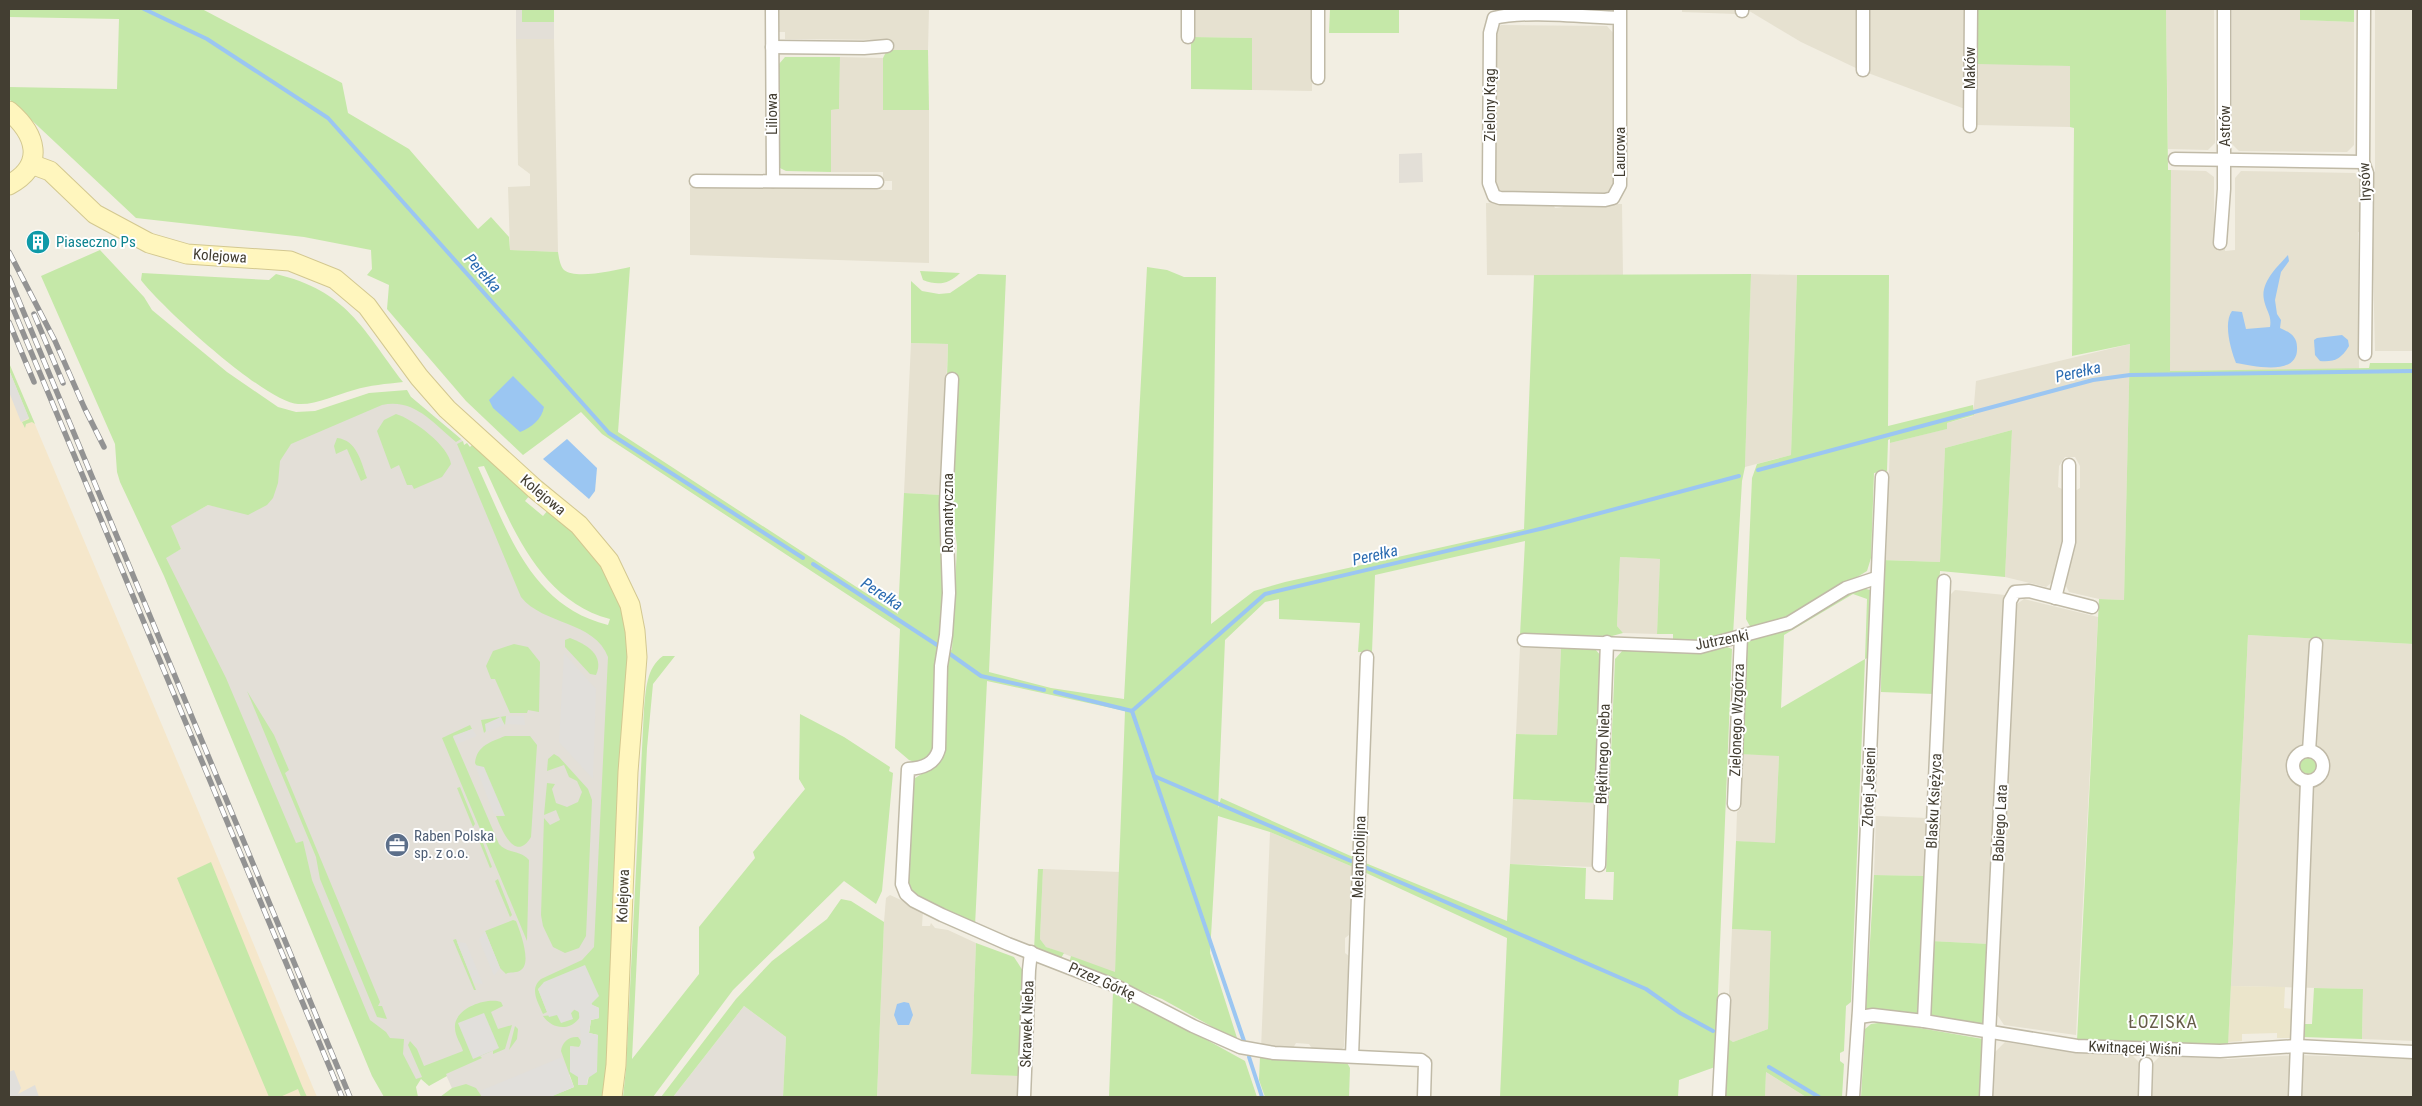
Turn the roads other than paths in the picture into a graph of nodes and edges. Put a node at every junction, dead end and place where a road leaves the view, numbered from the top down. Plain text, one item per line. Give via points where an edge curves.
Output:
1 (772, 9) edge
2 (1188, 9) edge
3 (1318, 9) edge
4 (1863, 9) edge
5 (1971, 9) edge
6 (2224, 9) edge
7 (2364, 9) edge
8 (1542, 12) edge
9 (1620, 13) edge
10 (1188, 37) dead end
11 (887, 46) dead end
12 (772, 47) junction
13 (1863, 70) dead end
14 (1318, 78) dead end
15 (9, 111) edge
16 (1970, 126) dead end
17 (2175, 159) dead end
18 (2224, 160) junction
19 (2363, 162) junction
20 (31, 164) junction
21 (696, 181) dead end
22 (772, 181) junction
23 (877, 182) dead end
24 (9, 185) edge
25 (1497, 198) joint
26 (2220, 243) dead end
27 (2365, 354) dead end
28 (952, 380) dead end
29 (2069, 465) dead end
30 (1882, 477) dead end
31 (1876, 578) junction
32 (1944, 580) dead end
33 (2056, 598) junction
34 (2092, 607) dead end
35 (1741, 636) junction
36 (1524, 640) dead end
37 (1606, 642) junction
38 (2316, 644) dead end
39 (1367, 657) dead end
40 (2309, 751) junction
41 (908, 769) joint
42 (2308, 781) junction
43 (1734, 804) dead end
44 (1599, 866) dead end
45 (1031, 952) junction
46 (1724, 1000) dead end
47 (1859, 1017) junction
48 (1924, 1021) junction
49 (1989, 1033) junction
50 (2297, 1046) junction
51 (2413, 1052) edge
52 (1352, 1056) junction
53 (2146, 1064) dead end
54 (612, 1097) edge
55 (1024, 1097) edge
56 (1424, 1097) edge
57 (1719, 1097) edge
58 (1853, 1097) edge
59 (1986, 1097) edge
60 (2145, 1097) edge
61 (2294, 1097) edge

1 - 12 street, Liliowa
2 - 10 street
3 - 14 street
4 - 13 street
5 - 16 street, Maków
6 - 18 street, Astrów
7 - 19 street, Irysów
8 - 9 street
8 - 25 street, Zielony Krąg via 1494,18 1490,33 1489,184 1491,193
9 - 25 street, Laurowa via 1620,185 1617,194 1605,200
11 - 12 street
12 - 22 street, Liliowa
15 - 20 street via 33,142
17 - 18 street
18 - 19 street
18 - 26 street, Astrów
19 - 27 street, Irysów via 2367,173
20 - 24 street
20 - 54 street, Kolejowa via 50,171 95,214 149,243 186,254 290,261 335,279 367,306 447,409 578,525 609,561 630,605 637,657
21 - 22 street
22 - 23 street
28 - 41 street, Romantyczna via 946,504 949,593 941,666 939,749 934,760 922,768
29 - 33 street via 2069,542
30 - 31 street, Złotej Jesieni
31 - 35 street, Jutrzenki via 1846,588 1788,623
31 - 47 street, Złotej Jesieni
32 - 48 street, Blasku Księżyca
33 - 34 street, Babiego Lata
33 - 49 street, Babiego Lata via 2029,591 2015,592 2010,601
35 - 37 street, Jutrzenki via 1700,647
35 - 43 street, Zielonego Wzgórza
36 - 37 street, Jutrzenki
37 - 44 street, Błękitnego Nieba
38 - 40 street
39 - 52 street, Melancholijna
40 - 42 street via 2320,758 2323,767 2320,776
40 - 42 street via 2300,754 2293,766 2299,778
41 - 45 street, Przez Górkę via 902,884 906,894 942,915
42 - 50 street
45 - 52 street, Przez Górkę via 1116,986 1240,1047 1274,1054
45 - 55 street, Skrawek Nieba
46 - 57 street
47 - 48 street, Kwitnącej Wiśni via 1873,1015
47 - 58 street, Złotej Jesieni
48 - 49 street, Kwitnącej Wiśni
49 - 50 street, Kwitnącej Wiśni via 2082,1046 2220,1051
49 - 59 street, Babiego Lata
50 - 51 street, Kwitnącej Wiśni
50 - 61 street
52 - 56 street, Przez Górkę via 1416,1058 1425,1063
53 - 60 street

